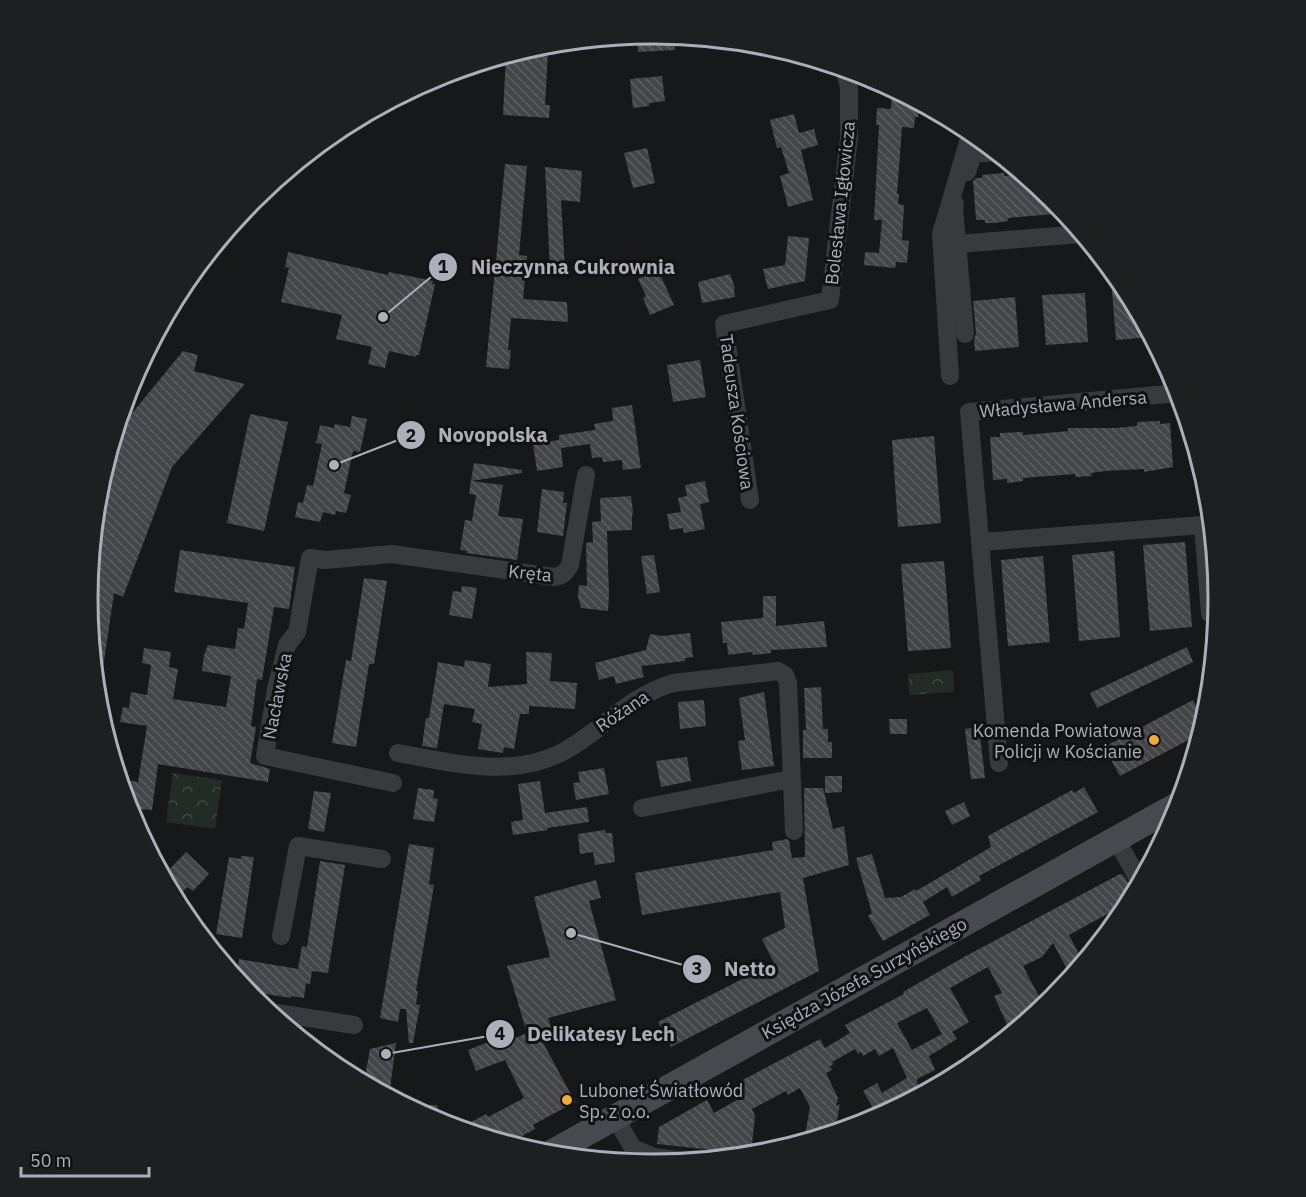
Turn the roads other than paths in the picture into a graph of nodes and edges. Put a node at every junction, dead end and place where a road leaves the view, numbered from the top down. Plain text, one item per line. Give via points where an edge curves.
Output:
1 (847, 79) edge
2 (968, 142) edge
3 (984, 153) edge
4 (1072, 235) edge
5 (957, 244) junction
6 (724, 324) joint
7 (965, 334) dead end
8 (950, 376) dead end
9 (1169, 394) edge
10 (586, 475) dead end
11 (750, 500) dead end
12 (1203, 525) edge
13 (1203, 528) edge
14 (981, 542) junction
15 (429, 560) joint
16 (1208, 583) edge
17 (398, 753) dead end
18 (999, 763) dead end
19 (791, 779) junction
20 (393, 783) dead end
21 (642, 808) dead end
22 (1166, 811) edge
23 (794, 831) dead end
24 (1116, 839) junction
25 (382, 859) dead end
26 (1135, 874) edge
27 (281, 936) dead end
28 (285, 1014) edge
29 (354, 1024) dead end
30 (614, 1116) junction
31 (563, 1146) edge
32 (646, 1154) edge

1 - 6 street, Bolesława Igłowicza via 849,138 830,300
2 - 8 street via 941,234
3 - 5 street via 973,154 954,208
4 - 5 street
5 - 7 street
6 - 11 street, Tadeusza Kościowa
9 - 14 street, Władysława Andersa via 969,412
10 - 15 street, Kręta via 570,565 560,576
12 - 14 street
13 - 16 street
14 - 18 street, Władysława Andersa
15 - 20 street, Nacławska via 392,554 309,558 297,632 287,645 272,712 265,756
17 - 19 street, Różana via 473,766 522,765 545,760 569,748 656,688 778,671 788,683
19 - 21 street
19 - 23 street, Różana
22 - 24 street, Księdza Józefa Surzyńskiego
24 - 26 street
24 - 30 street, Księdza Józefa Surzyńskiego
25 - 27 street via 298,846
28 - 29 street
30 - 31 street, Księdza Józefa Surzyńskiego
30 - 32 street via 633,1148

